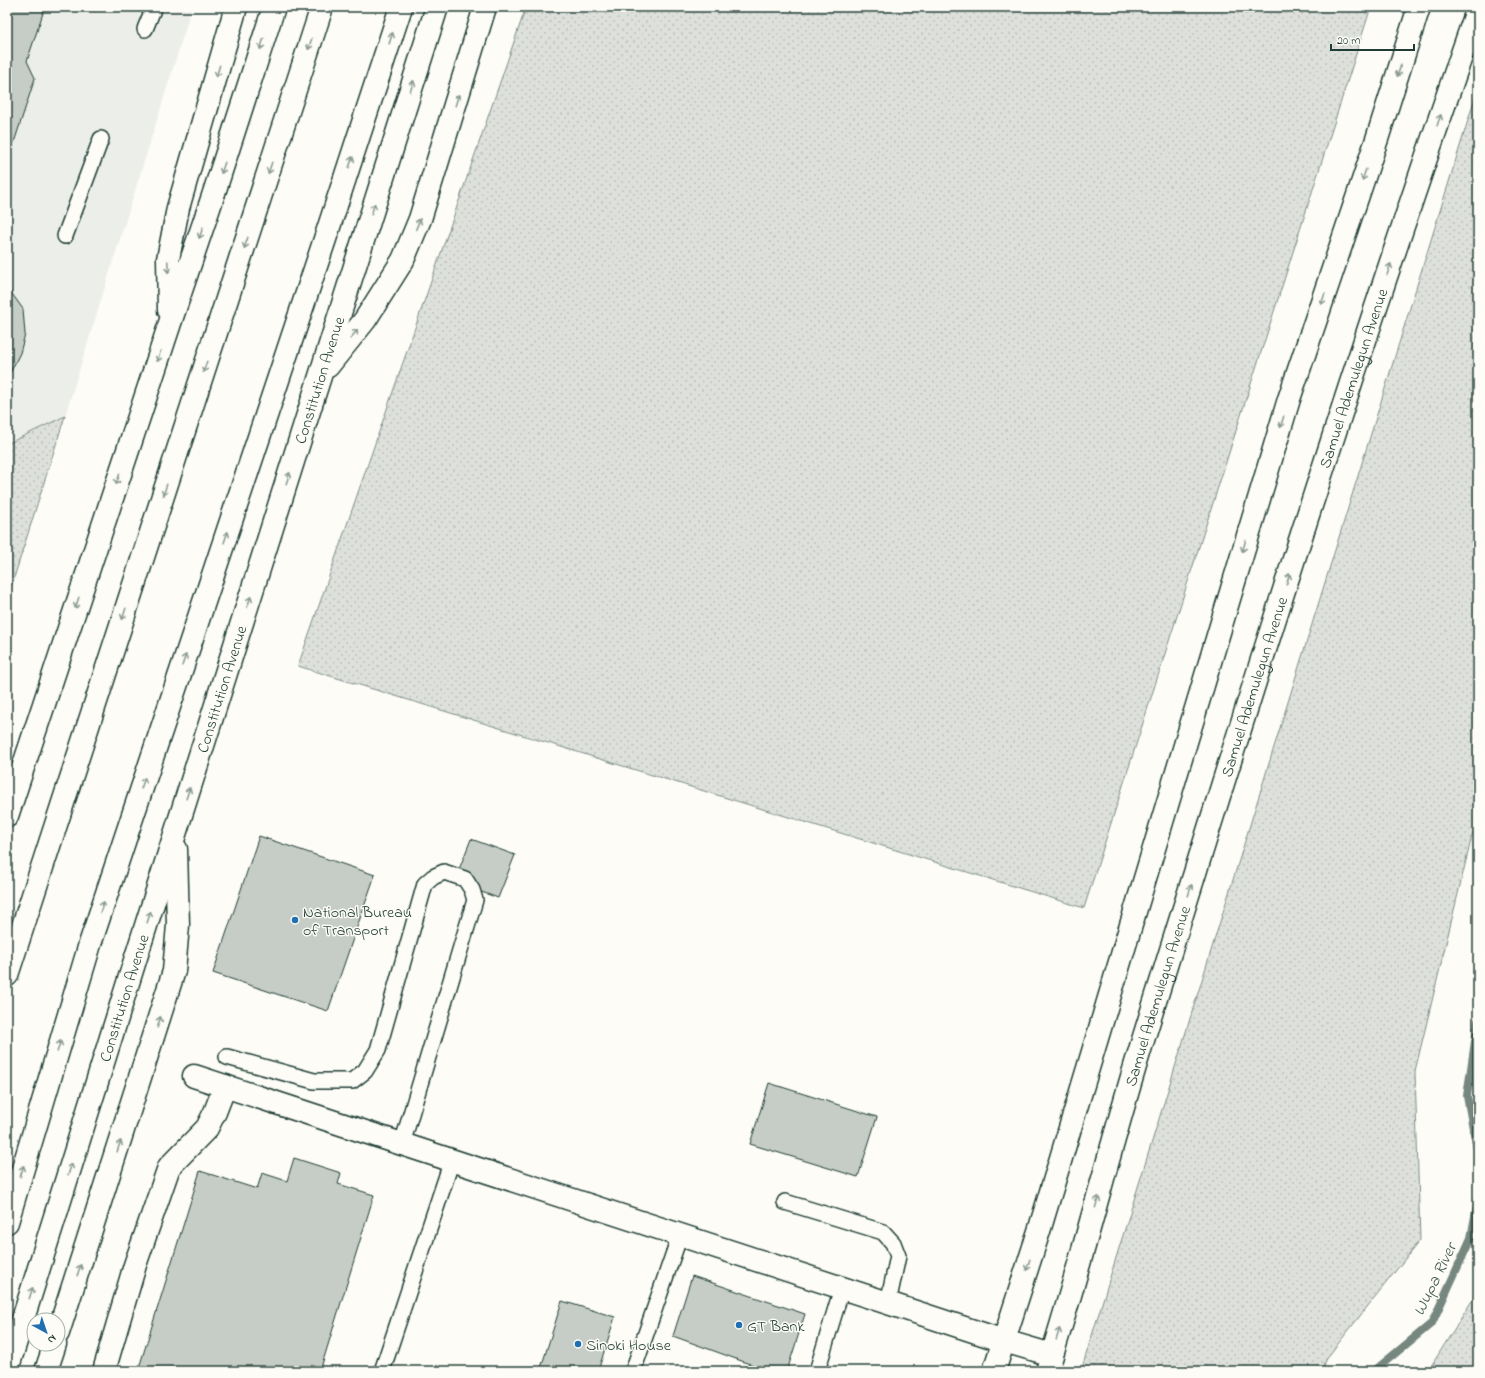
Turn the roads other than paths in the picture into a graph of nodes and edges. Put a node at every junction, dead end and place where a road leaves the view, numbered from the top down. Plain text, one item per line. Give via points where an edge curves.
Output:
1 (154, 7) edge
2 (236, 7) edge
3 (274, 7) edge
4 (322, 7) edge
5 (401, 7) edge
6 (437, 7) edge
7 (485, 7) edge
8 (1419, 7) edge
9 (1478, 8) edge
10 (145, 29) dead end
11 (101, 139) dead end
12 (65, 236) dead end
13 (170, 323) junction
14 (320, 376) junction
15 (24, 759) junction
16 (7, 785) edge
17 (7, 816) edge
18 (176, 832) junction
19 (7, 975) edge
20 (227, 1057) dead end
21 (194, 1076) dead end
22 (225, 1086) junction
23 (402, 1144) junction
24 (452, 1160) junction
25 (785, 1202) dead end
26 (7, 1222) edge
27 (680, 1235) junction
28 (842, 1288) junction
29 (888, 1303) junction
30 (65, 1312) edge
31 (1004, 1341) junction
32 (52, 1352) edge
33 (1049, 1363) edge
34 (7, 1370) edge
35 (46, 1371) edge
36 (104, 1371) edge
37 (382, 1371) edge
38 (634, 1371) edge
39 (817, 1371) edge
40 (994, 1371) edge

1 - 10 lane
2 -> 13 main road via 184,188 168,259
3 -> 13 main road via 214,196
4 -> 19 main road
26 -> 5 main road via 90,944
14 -> 6 main road, Constitution Avenue
14 -> 7 main road via 365,320 403,260 420,219
8 -> 31 main road via 1289,399
33 -> 9 main road, Samuel Ademulegun Avenue via 1087,1240 1144,1037 1291,567 1426,157
11 - 12 lane
13 -> 15 main road
18 -> 14 main road, Constitution Avenue
15 - 16 main road
15 - 17 main road
30 -> 18 main road via 174,971 178,925
34 -> 18 main road, Constitution Avenue
20 - 23 lane via 314,1081 352,1081 356,1078 365,1071 378,1050 425,884 444,872 465,878 475,900
21 - 22 main road
22 - 23 main road
22 - 36 main road via 207,1128 169,1167 134,1265
23 - 24 main road
24 - 27 main road
24 - 37 lane
25 - 29 lane via 883,1232 893,1243 898,1256
27 - 28 main road
27 - 38 lane
28 - 29 main road
28 - 39 lane
29 - 31 main road
31 - 33 main road
31 - 40 main road
32 - 35 main road

